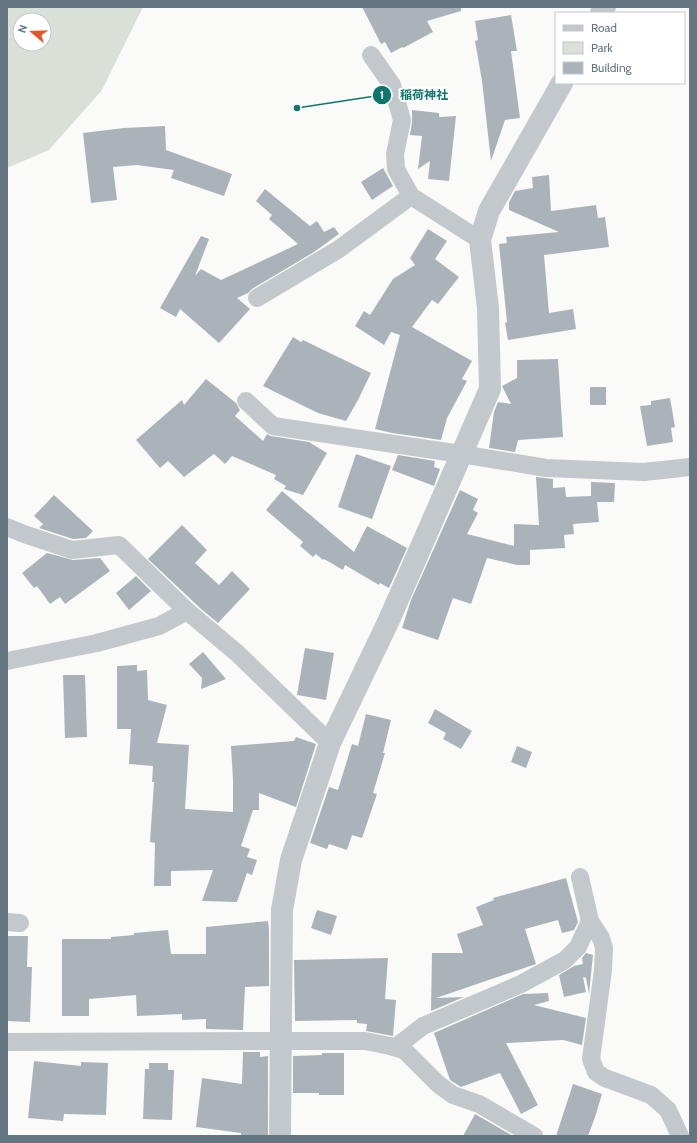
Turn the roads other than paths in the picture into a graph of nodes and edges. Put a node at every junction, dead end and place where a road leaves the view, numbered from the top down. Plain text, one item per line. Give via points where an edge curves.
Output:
1 (372, 56) dead end
2 (561, 84) edge
3 (411, 196) junction
4 (480, 240) junction
5 (257, 298) dead end
6 (246, 401) dead end
7 (461, 454) junction
8 (690, 467) edge
9 (7, 526) edge
10 (188, 612) junction
11 (7, 661) edge
12 (330, 743) junction
13 (580, 877) dead end
14 (590, 921) junction
15 (281, 1040) junction
16 (7, 1042) edge
17 (396, 1048) junction
18 (280, 1136) edge
19 (534, 1136) edge
20 (680, 1136) edge

1 - 3 street via 392,85 402,120 395,154 396,170
2 - 4 street via 489,211
3 - 4 street
3 - 5 street via 339,249
4 - 7 street via 488,308 490,389
6 - 7 street via 273,426
7 - 8 street via 546,468 644,472
7 - 12 street via 389,620
9 - 10 street via 72,550 119,545
10 - 11 street via 159,626 97,643
10 - 12 street
12 - 15 street via 291,860 284,903
13 - 14 street
14 - 17 street via 578,947 565,960 521,984 423,1026
14 - 20 street via 604,948 591,1060 596,1072 605,1078 651,1095 668,1110
15 - 16 street
15 - 17 street via 365,1042
15 - 18 street
17 - 19 street via 404,1050 438,1084 453,1095 479,1104

